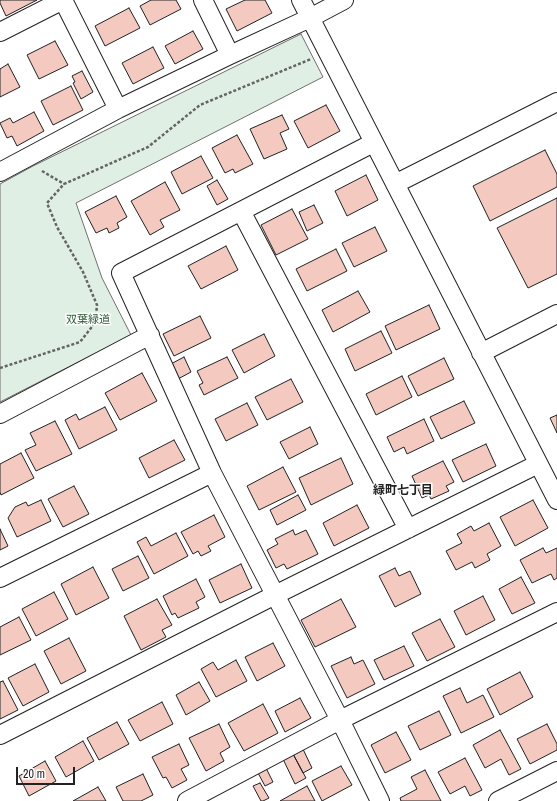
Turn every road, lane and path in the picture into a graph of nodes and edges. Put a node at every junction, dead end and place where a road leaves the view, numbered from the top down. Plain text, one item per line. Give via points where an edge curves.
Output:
1 (63, 0) edge
2 (203, 0) edge
3 (301, 0) edge
4 (344, 0) edge
5 (310, 18) junction
6 (0, 32) edge
7 (230, 54) junction
8 (328, 54) junction
9 (557, 102) edge
10 (118, 109) junction
11 (373, 143) junction
12 (26, 158) junction
13 (0, 172) edge
14 (64, 184) junction
15 (394, 184) junction
16 (241, 211) junction
17 (557, 314) edge
18 (150, 335) junction
19 (481, 353) junction
20 (0, 368) edge
21 (0, 414) edge
22 (538, 464) junction
23 (212, 473) junction
24 (557, 500) edge
25 (408, 529) junction
26 (0, 578) edge
27 (276, 595) junction
28 (557, 612) edge
29 (340, 720) junction
30 (0, 735) edge
31 (557, 771) edge
32 (187, 801) edge
33 (380, 801) edge
34 (498, 801) edge

1 - 6 street
1 - 10 street
2 - 7 street
3 - 5 street
4 - 5 street
5 - 7 street
5 - 8 street
7 - 10 street
8 - 11 street
8 - 14 path via 200,105 148,147
9 - 15 street
10 - 12 street
11 - 15 street
11 - 16 street
12 - 13 street
12 - 14 path via 33,166
14 - 20 path via 47,203 57,227 83,272 97,305 96,316 91,328 80,342
15 - 19 street
16 - 18 street via 121,273
16 - 25 street
17 - 19 street
18 - 21 street
18 - 23 street
19 - 22 street
22 - 24 street
22 - 25 street
23 - 26 street
23 - 27 street
25 - 27 street
27 - 29 street
27 - 30 street
28 - 29 street
29 - 32 street
29 - 33 street
31 - 34 street

